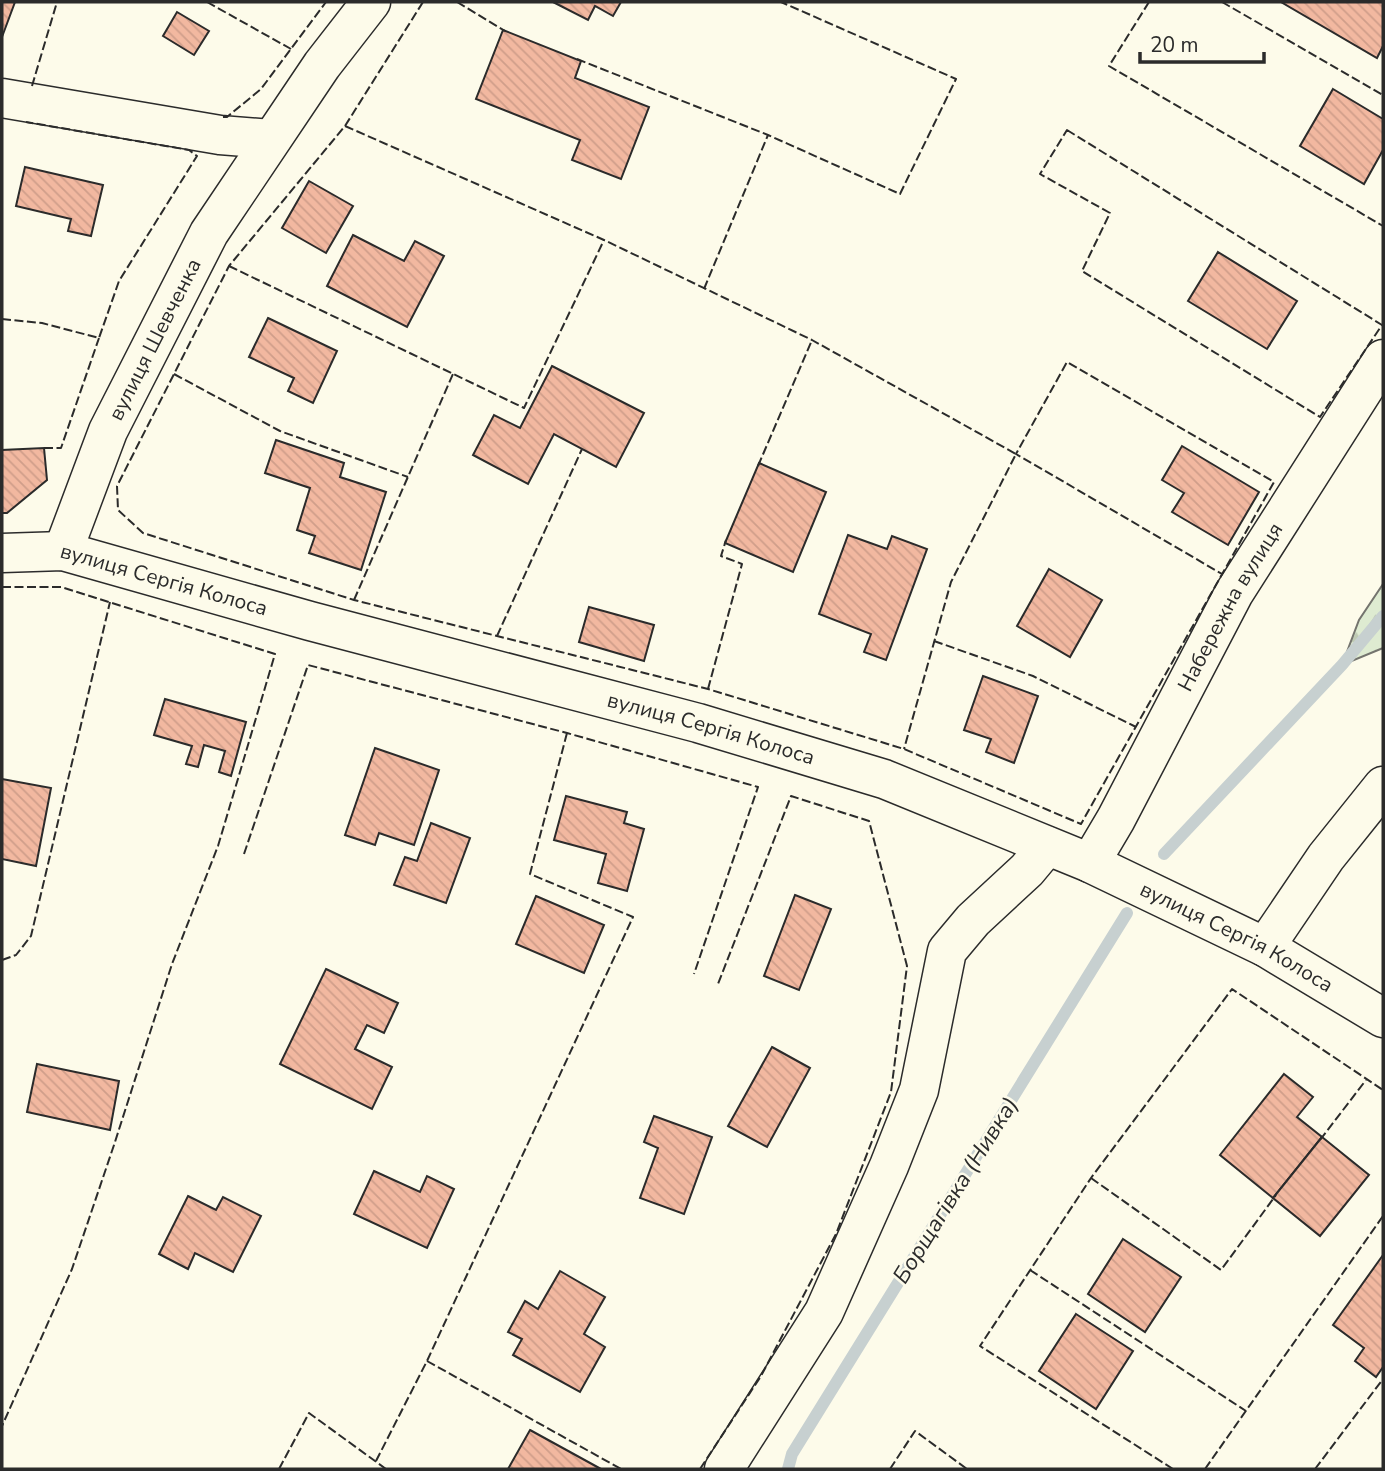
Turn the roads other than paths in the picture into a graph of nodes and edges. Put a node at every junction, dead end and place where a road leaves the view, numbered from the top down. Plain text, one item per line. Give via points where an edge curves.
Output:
1 (371, 2) edge
2 (2, 98) edge
3 (271, 139) junction
4 (1383, 359) edge
5 (63, 551) junction
6 (2, 553) edge
7 (1383, 786) edge
8 (1047, 846) junction
9 (1090, 863) junction
10 (1265, 947) junction
11 (1383, 1018) edge
12 (724, 1469) edge

1 - 3 street, вулиця Шевченка
2 - 3 street via 220,135
3 - 5 street, вулиця Шевченка via 209,233 108,431
4 - 9 street, Набережна вулиця via 1234,593
5 - 6 street, вулиця Сергія Колоса
5 - 8 street, вулиця Сергія Колоса via 698,723 884,779
7 - 10 street via 1326,857
8 - 9 street, вулиця Сергія Колоса
8 - 12 street via 947,951 919,1090 890,1166 824,1312
9 - 10 street, вулиця Сергія Колоса
10 - 11 street, вулиця Сергія Колоса

